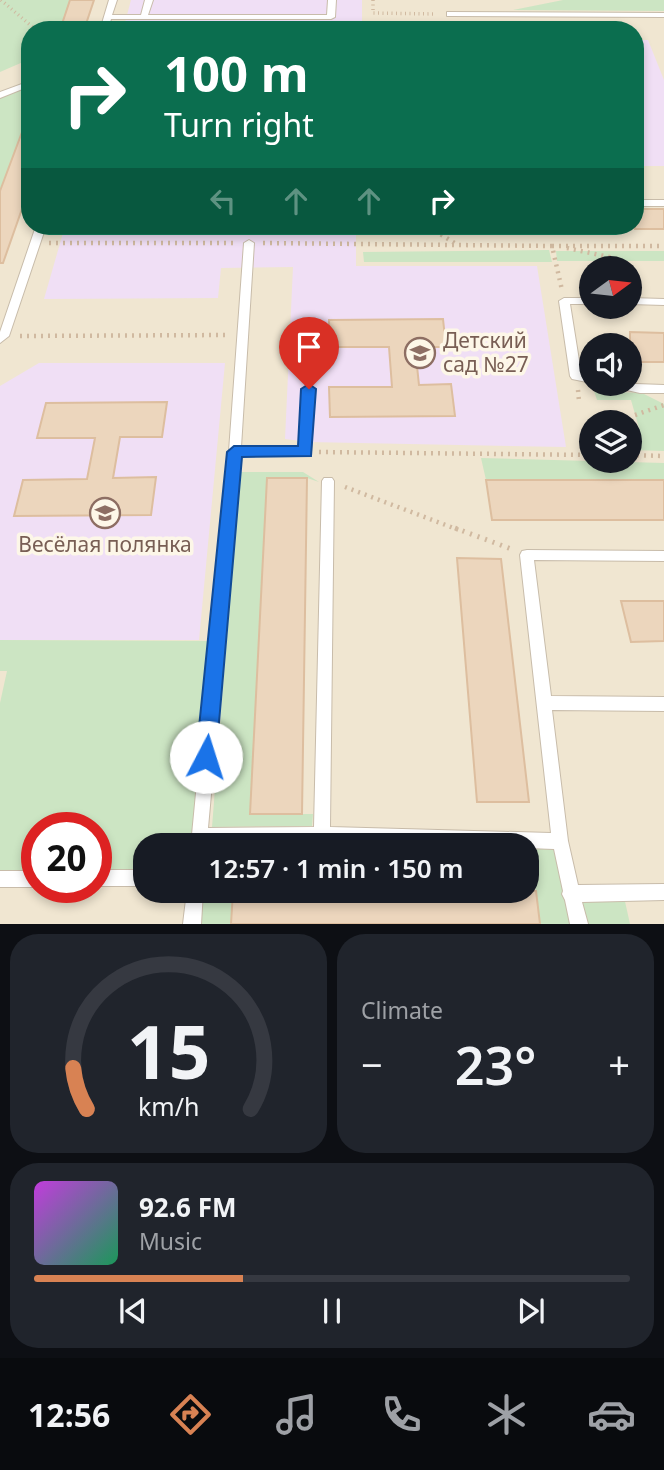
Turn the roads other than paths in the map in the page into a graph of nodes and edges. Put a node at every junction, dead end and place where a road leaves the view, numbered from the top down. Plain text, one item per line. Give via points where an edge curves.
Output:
1 (113, 0) edge
2 (149, 0) edge
3 (332, 0) edge
4 (450, 14) dead end
5 (664, 15) edge
6 (108, 17) junction
7 (144, 17) junction
8 (107, 21) edge
9 (21, 87) edge
10 (0, 95) edge
11 (644, 203) edge
12 (664, 203) edge
13 (38, 235) edge
14 (249, 243) road end
15 (579, 301) edge
16 (642, 301) edge
17 (664, 302) edge
18 (2, 337) edge
19 (579, 377) edge
20 (309, 389) dead end
21 (642, 389) edge
22 (664, 389) edge
23 (234, 452) junction
24 (328, 481) road end
25 (664, 556) edge
26 (546, 703) junction
27 (664, 704) edge
28 (200, 833) edge
29 (322, 833) edge
30 (539, 840) edge
31 (560, 841) junction
32 (112, 878) edge
33 (133, 878) edge
34 (0, 879) edge
35 (21, 879) edge
36 (664, 892) edge
37 (570, 894) junction
38 (194, 903) edge
39 (192, 924) edge
40 (579, 924) edge

1 - 6 lane
2 - 7 lane
3 - 7 lane via 331,17
4 - 5 lane
6 - 7 lane
6 - 8 lane
9 - 10 lane
11 - 12 lane
13 - 18 lane
14 - 23 lane
15 - 19 lane via 564,301
16 - 17 lane
20 - 23 lane via 305,452
21 - 22 lane
23 - 28 lane
24 - 29 lane
25 - 26 lane via 527,555
26 - 27 lane
26 - 31 lane
30 - 31 lane
31 - 37 lane
32 - 33 lane
34 - 35 lane
36 - 37 lane
37 - 40 lane
38 - 39 lane

